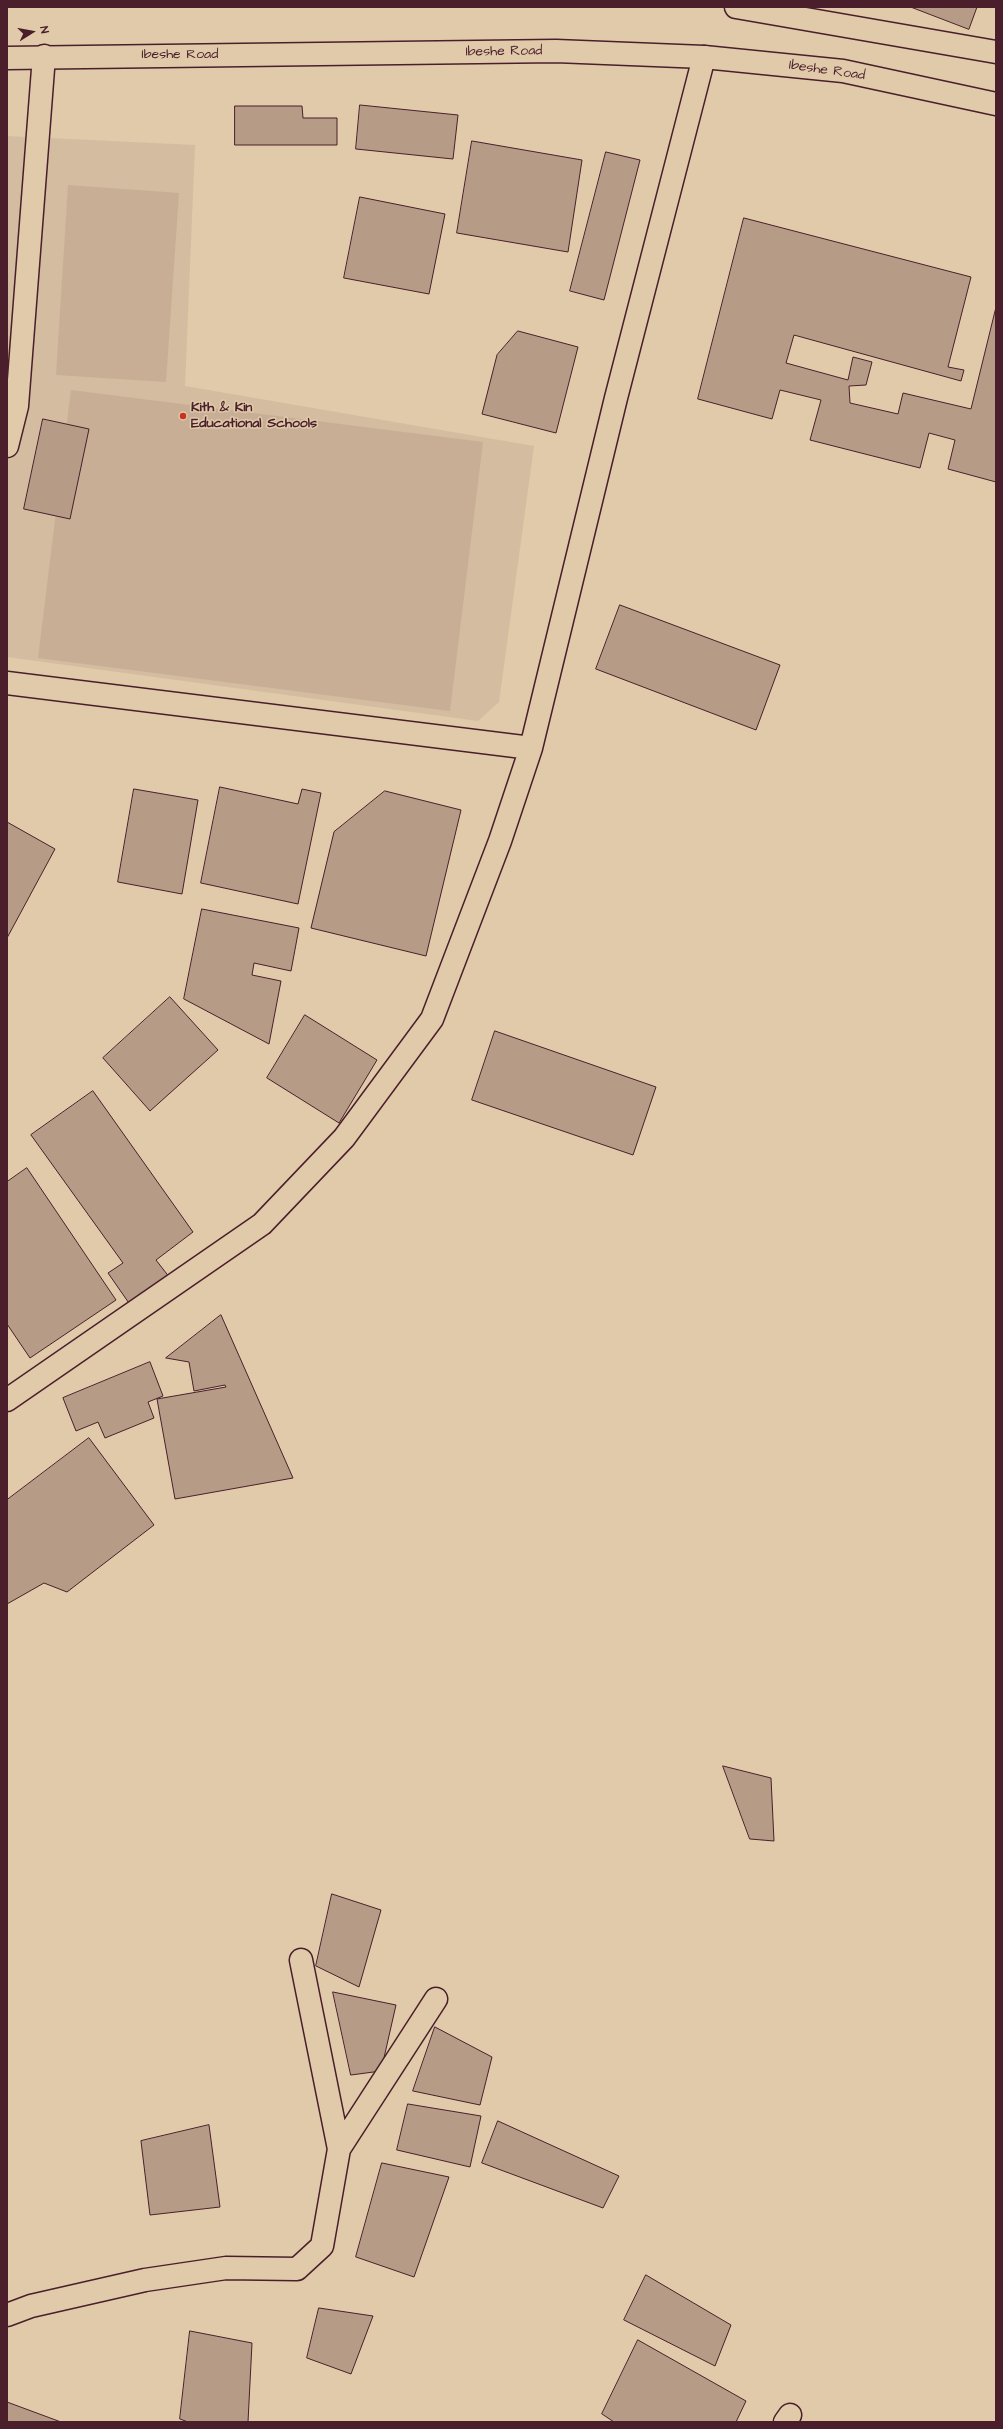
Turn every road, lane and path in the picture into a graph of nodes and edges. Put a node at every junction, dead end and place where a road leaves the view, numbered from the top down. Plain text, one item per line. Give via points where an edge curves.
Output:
1 (736, 7) edge
2 (996, 52) edge
3 (44, 56) junction
4 (7, 58) edge
5 (704, 58) junction
6 (996, 104) edge
7 (7, 446) edge
8 (7, 682) edge
9 (531, 748) junction
10 (7, 1400) edge
11 (301, 1960) dead end
12 (436, 1999) dead end
13 (339, 2149) junction
14 (7, 2315) edge

1 - 2 street
3 - 4 street, Ibeshe Road
3 - 5 street, Ibeshe Road via 556,52
3 - 7 street via 17,406
5 - 6 street, Ibeshe Road via 843,72
5 - 9 street via 616,398
8 - 9 street
9 - 10 street via 500,840 432,1019 344,1138 262,1224
11 - 13 street
12 - 13 street
13 - 14 street via 322,2246 297,2269 226,2268 145,2280 31,2306

